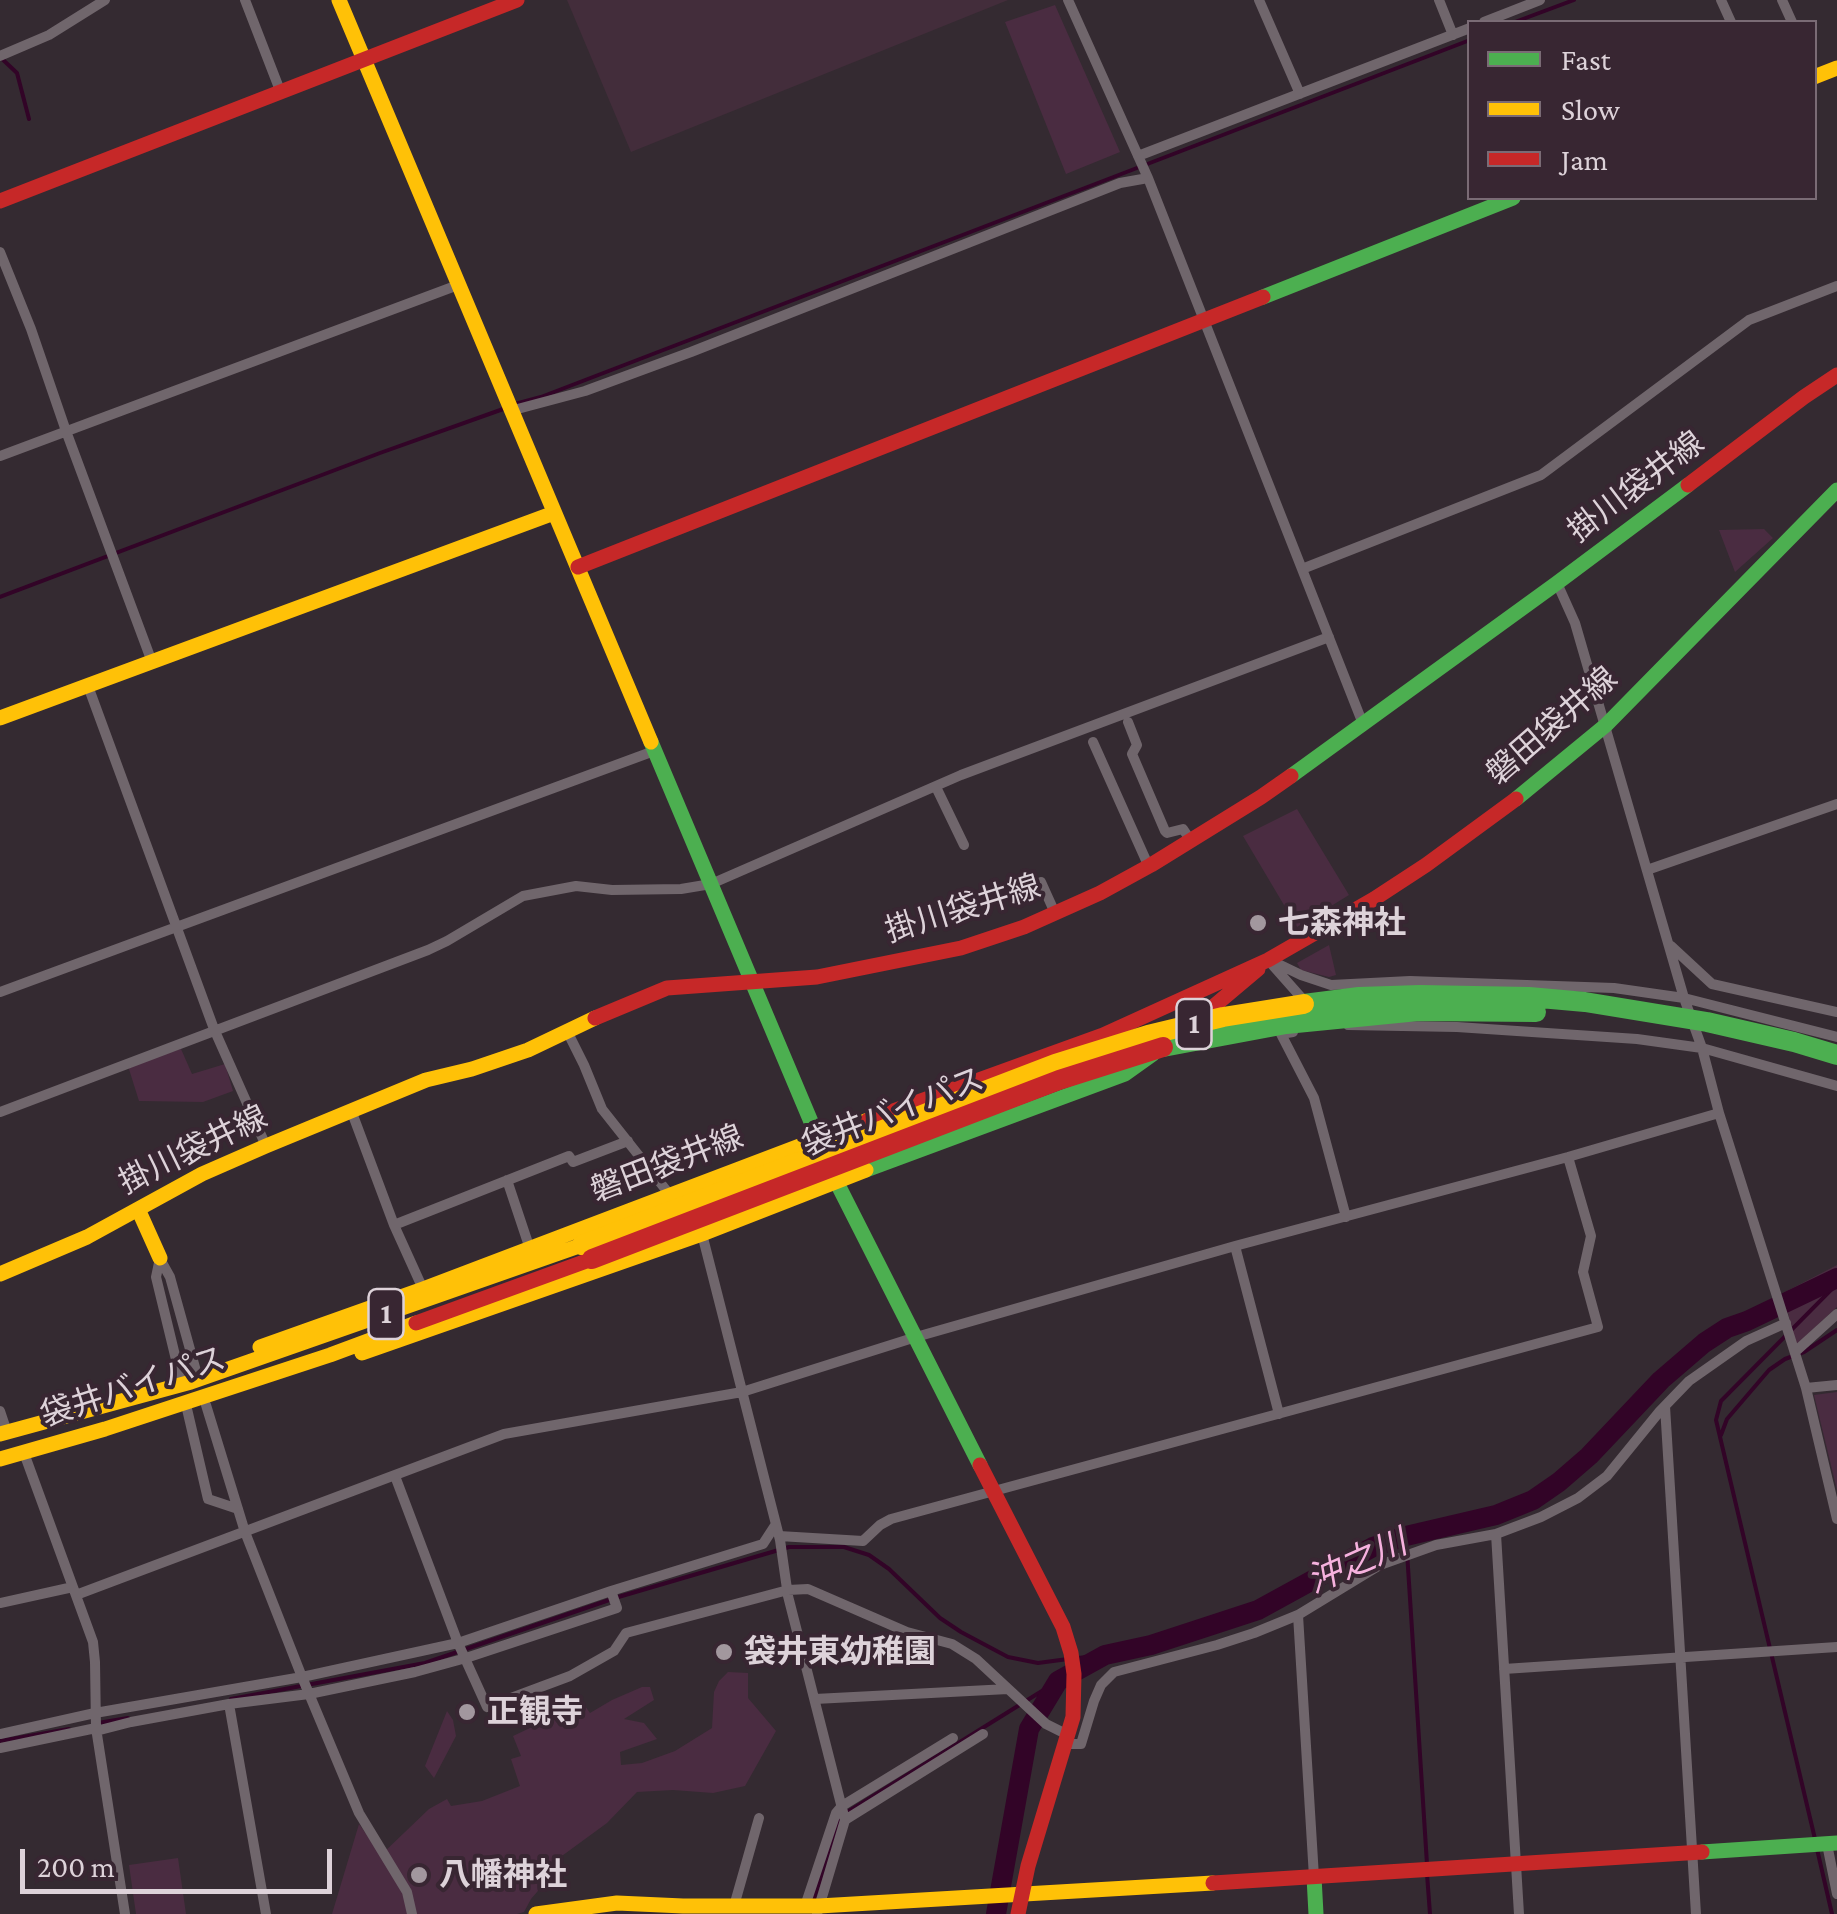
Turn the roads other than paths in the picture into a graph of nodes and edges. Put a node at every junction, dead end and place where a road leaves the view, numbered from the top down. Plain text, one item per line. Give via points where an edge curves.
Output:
1 (105, 0) edge
2 (245, 0) edge
3 (338, 0) edge
4 (1068, 0) edge
5 (1259, 0) edge
6 (1439, 0) edge
7 (1540, 0) edge
8 (514, 1) edge
9 (1489, 20) edge
10 (1467, 29) edge
11 (1452, 35) junction
12 (0, 55) edge
13 (364, 61) junction
14 (281, 93) junction
15 (1300, 94) junction
16 (1139, 158) junction
17 (1147, 176) junction
18 (1508, 200) edge
19 (0, 201) edge
20 (0, 252) edge
21 (458, 286) junction
22 (1837, 286) edge
23 (1205, 320) junction
24 (1837, 375) edge
25 (507, 403) junction
26 (66, 431) junction
27 (0, 456) edge
28 (1837, 490) edge
29 (554, 513) junction
30 (578, 567) junction
31 (1302, 568) junction
32 (1557, 584) junction
33 (1329, 636) junction
34 (152, 662) junction
35 (88, 686) junction
36 (0, 718) edge
37 (1128, 722) dead end
38 (1363, 724) junction
39 (1606, 725) junction
40 (1093, 742) dead end
41 (654, 751) junction
42 (936, 787) junction
43 (1837, 804) edge
44 (1191, 840) junction
45 (964, 845) dead end
46 (1148, 867) junction
47 (1647, 870) junction
48 (1041, 882) dead end
49 (712, 884) junction
50 (1054, 913) junction
51 (177, 926) junction
52 (1669, 944) junction
53 (1268, 960) junction
54 (754, 982) junction
55 (0, 992) edge
56 (1684, 998) junction
57 (1837, 1012) edge
58 (1332, 1021) junction
59 (214, 1029) junction
60 (567, 1031) junction
61 (1837, 1038) edge
62 (1702, 1048) junction
63 (1837, 1055) edge
64 (1837, 1069) edge
65 (1837, 1086) edge
66 (351, 1110) junction
67 (0, 1112) edge
68 (1719, 1113) junction
69 (817, 1138) junction
70 (628, 1142) junction
71 (266, 1146) junction
72 (1568, 1157) junction
73 (507, 1180) junction
74 (836, 1180) junction
75 (670, 1195) junction
76 (138, 1209) junction
77 (1346, 1217) junction
78 (394, 1225) junction
79 (702, 1234) junction
80 (1234, 1246) junction
81 (530, 1249) junction
82 (587, 1252) junction
83 (160, 1258) joint
84 (0, 1274) edge
85 (422, 1290) junction
86 (1837, 1314) edge
87 (1786, 1324) junction
88 (916, 1337) junction
89 (1794, 1352) junction
90 (188, 1374) junction
91 (1837, 1385) edge
92 (1806, 1388) junction
93 (742, 1392) junction
94 (1665, 1406) junction
95 (197, 1407) junction
96 (0, 1411) edge
97 (83, 1412) junction
98 (1279, 1414) junction
99 (102, 1430) junction
100 (4, 1432) edge
101 (24, 1453) junction
102 (0, 1459) edge
103 (395, 1476) junction
104 (996, 1491) junction
105 (238, 1509) junction
106 (1837, 1519) edge
107 (245, 1532) junction
108 (778, 1533) junction
109 (1496, 1534) junction
110 (788, 1590) junction
111 (74, 1591) junction
112 (613, 1596) junction
113 (0, 1603) edge
114 (1298, 1615) junction
115 (1837, 1647) edge
116 (462, 1650) junction
117 (1680, 1658) junction
118 (1504, 1670) junction
119 (306, 1686) junction
120 (1008, 1688) junction
121 (814, 1699) junction
122 (230, 1704) junction
123 (95, 1714) junction
124 (96, 1729) junction
125 (0, 1734) edge
126 (983, 1734) dead end
127 (953, 1738) dead end
128 (1067, 1740) junction
129 (0, 1748) edge
130 (842, 1806) junction
131 (759, 1818) dead end
132 (846, 1820) junction
133 (1824, 1844) edge
134 (1692, 1852) junction
135 (1516, 1864) junction
136 (1314, 1876) junction
137 (1837, 1894) edge
138 (1012, 1900) edge
139 (734, 1906) junction
140 (612, 1909) edge
141 (814, 1909) edge
142 (125, 1914) edge
143 (266, 1914) edge
144 (412, 1914) edge
145 (536, 1914) edge
146 (1316, 1914) edge
147 (1519, 1914) edge
148 (1696, 1914) edge

1 - 12 street via 49,35
2 - 14 street
3 - 13 main road
4 - 16 street
5 - 15 street
6 - 11 street
7 - 9 street
8 - 13 main road
10 - 11 street
11 - 15 street
13 - 14 main road
13 - 21 main road
14 - 19 main road
15 - 16 street
16 - 17 street
17 - 23 street
17 - 25 street via 585,390
18 - 23 main road
20 - 26 street
21 - 25 main road
21 - 26 street
22 - 31 street via 1749,320 1540,475
23 - 30 main road
23 - 31 street
24 - 32 main road, 掛川袋井線
25 - 29 main road
26 - 27 street
26 - 34 street
28 - 39 main road, 磐田袋井線
29 - 30 main road
29 - 34 main road
30 - 41 main road
31 - 33 street
32 - 38 main road, 掛川袋井線
32 - 39 street
33 - 38 street
33 - 42 street
34 - 35 main road
35 - 36 main road
35 - 51 street
37 - 44 street via 1138,745 1132,754 1165,830 1183,829
38 - 44 main road, 掛川袋井線
39 - 47 street
39 - 53 main road, 磐田袋井線 via 1426,864
40 - 46 street
41 - 49 main road
41 - 51 street
42 - 45 street
42 - 49 street
43 - 47 street
44 - 46 main road, 掛川袋井線
46 - 50 main road, 掛川袋井線
47 - 52 street
48 - 50 street
49 - 54 main road
49 - 59 street via 576,886 522,896 447,942
50 - 54 main road, 掛川袋井線 via 961,948 816,978
51 - 55 street
51 - 59 street
52 - 56 street
52 - 57 street via 1712,984
53 - 56 street via 1331,985 1614,988
53 - 58 street
53 - 69 main road, 磐田袋井線 via 1103,1035
53 - 74 main road, 磐田袋井線 via 1124,1074
54 - 60 main road, 掛川袋井線 via 667,988
54 - 69 main road
56 - 61 street
56 - 62 street
58 - 62 street
58 - 77 street via 1282,1034 1314,1098
59 - 67 street
59 - 71 street
60 - 66 main road, 掛川袋井線
60 - 70 street via 602,1110
62 - 65 street
62 - 68 street
63 - 82 main road, 袋井バイパス / 1, bridge via 1708,1022 1529,997 1420,994 1285,1006 1148,1035 1054,1064
64 - 82 main road, 袋井バイパス / 1, bridge via 1707,1034 1574,1014 1418,1011 1286,1024 1150,1050
66 - 71 main road, 掛川袋井線
66 - 78 street
68 - 72 street
68 - 87 street
69 - 74 main road
69 - 75 main road, 磐田袋井線
70 - 73 street
70 - 75 street
71 - 76 main road, 掛川袋井線
72 - 77 street
72 - 98 street via 1591,1236 1583,1272 1598,1328
73 - 78 street
73 - 81 street
74 - 79 main road, 磐田袋井線
74 - 88 main road
75 - 81 main road, 磐田袋井線
76 - 83 main road
76 - 84 main road, 掛川袋井線
77 - 80 street
78 - 85 street
79 - 93 street
79 - 95 main road, 磐田袋井線
80 - 88 street
80 - 98 street
81 - 85 main road, 磐田袋井線
82 - 97 main road, 袋井バイパス / 1
82 - 99 main road, 袋井バイパス / 1 via 330,1354
83 - 90 street via 156,1277
85 - 90 main road, 磐田袋井線
86 - 89 street
87 - 89 street
87 - 94 street via 1746,1341 1688,1381
88 - 93 street
88 - 104 main road
89 - 92 street
90 - 97 main road, 磐田袋井線 via 112,1395
91 - 92 street
92 - 106 street
93 - 103 street via 504,1434
93 - 108 street
94 - 109 street via 1598,1484
94 - 117 street
95 - 99 main road, 磐田袋井線
95 - 105 street
95 - 105 street via 208,1500
96 - 100 street
97 - 100 main road, 袋井バイパス / 1
98 - 104 street
99 - 101 main road, 袋井バイパス / 1
101 - 102 main road, 袋井バイパス / 1
101 - 111 street
103 - 107 street
103 - 116 street
104 - 108 street via 892,1519 863,1541
104 - 128 main road via 1064,1626 1074,1696
105 - 107 street
107 - 111 street
107 - 119 street
108 - 110 street
108 - 112 street
109 - 114 street via 1380,1565
109 - 118 street
110 - 116 street via 626,1633 614,1651 570,1676 487,1707
110 - 120 street via 808,1590 952,1644
110 - 121 street
111 - 113 street
111 - 123 street via 93,1642
112 - 116 street
112 - 116 street via 617,1608
114 - 128 street via 1114,1672 1094,1701 1081,1744
114 - 136 street
115 - 117 street
116 - 119 street
116 - 119 street via 416,1672
117 - 118 street
117 - 134 street
118 - 135 street
119 - 122 street
119 - 123 street
119 - 144 street via 359,1814 407,1892
120 - 121 street
120 - 128 street
121 - 130 street
122 - 124 street
122 - 143 street
123 - 124 street
123 - 125 street
124 - 129 street
124 - 142 street
126 - 132 street
127 - 130 street
128 - 138 main road
130 - 132 street
130 - 141 street
131 - 139 street
132 - 141 street
133 - 134 main road
133 - 137 street
134 - 135 main road
134 - 148 street
135 - 136 main road
135 - 147 street
136 - 138 main road
136 - 146 main road
138 - 141 main road
139 - 140 main road
139 - 141 main road
140 - 145 main road

